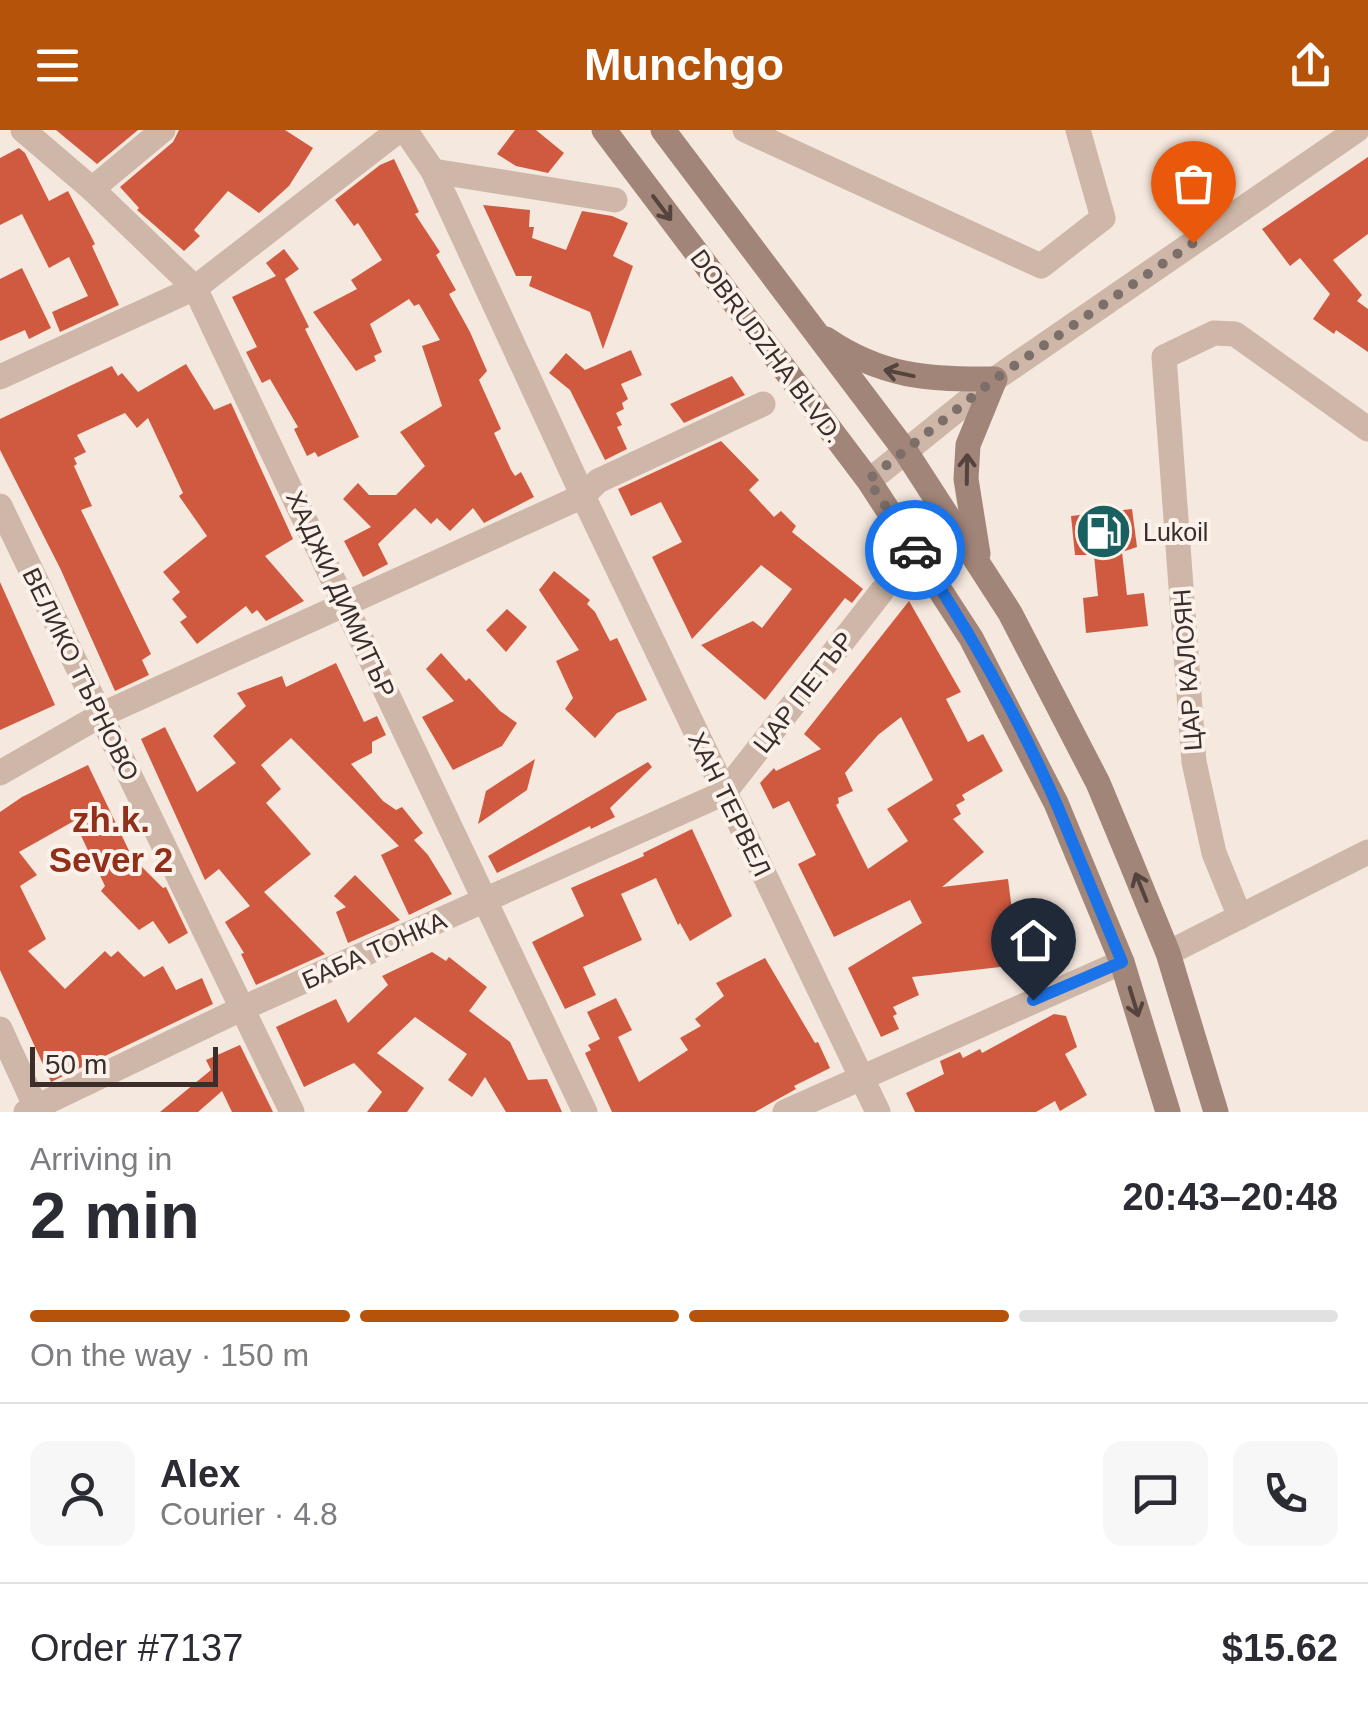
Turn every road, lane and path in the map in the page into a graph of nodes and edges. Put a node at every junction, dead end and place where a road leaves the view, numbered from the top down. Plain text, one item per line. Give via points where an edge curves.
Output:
1 (24, 130) edge
2 (163, 130) edge
3 (402, 130) edge
4 (604, 130) edge
5 (663, 130) edge
6 (745, 130) edge
7 (1078, 130) edge
8 (1358, 130) edge
9 (433, 171) junction
10 (92, 189) junction
11 (615, 200) dead end
12 (195, 288) junction
13 (813, 330) junction
14 (0, 377) edge
15 (995, 379) junction
16 (764, 404) dead end
17 (1368, 428) edge
18 (906, 452) junction
19 (868, 480) junction
20 (583, 496) junction
21 (0, 506) edge
22 (980, 564) junction
23 (882, 590) dead end
24 (346, 603) junction
25 (101, 716) junction
26 (0, 773) edge
27 (724, 793) junction
28 (1368, 852) edge
29 (486, 901) junction
30 (1240, 917) junction
31 (1168, 953) junction
32 (1122, 962) junction
33 (242, 1009) junction
34 (0, 1029) edge
35 (861, 1076) junction
36 (34, 1110) edge
37 (292, 1112) edge
38 (585, 1112) edge
39 (785, 1112) edge
40 (878, 1112) edge
41 (1168, 1112) edge
42 (1216, 1112) edge

1 - 10 street, ХАДЖИ ДИМИТЪР
2 - 10 street
3 - 9 street, ХАН ТЕРВЕЛ
3 - 12 street
4 -> 19 main road, DOBRUDZHA BLVD.
5 - 13 main road, DOBRUDZHA BLVD.
6 - 7 street via 1042,266 1104,218
8 - 15 street
9 - 11 street
9 - 20 street, ХАН ТЕРВЕЛ
10 - 12 street, ХАДЖИ ДИМИТЪР
12 - 14 street
12 - 24 street, ХАДЖИ ДИМИТЪР
15 -> 13 main road via 934,380 882,369
13 - 18 main road, DOBRUDZHA BLVD.
15 - 18 street
22 -> 15 main road via 966,479 968,445
16 - 20 street via 598,481
17 - 30 street, ЦАР КАЛОЯН via 1234,334 1214,333 1164,356 1194,762 1214,853
18 - 19 street
18 - 22 main road, DOBRUDZHA BLVD.
19 - 32 main road, DOBRUDZHA BLVD. via 1012,713
20 - 24 street
20 - 27 street, ХАН ТЕРВЕЛ
21 - 25 street, ВЕЛИКО ТЪРНОВО
31 -> 22 main road, DOBRUDZHA BLVD. via 1098,783
23 - 27 street, ЦАР ПЕТЪР
24 - 25 street
24 - 29 street, ХАДЖИ ДИМИТЪР
25 - 26 street
25 - 33 street, ВЕЛИКО ТЪРНОВО
27 - 29 street, БАБА ТОНКА
27 - 35 street, ХАН ТЕРВЕЛ
28 - 30 street
29 - 33 street, БАБА ТОНКА
29 - 38 street, ХАДЖИ ДИМИТЪР
30 - 31 street
31 - 42 main road, DOBRUDZHA BLVD.
32 - 35 street
32 -> 41 main road, DOBRUDZHA BLVD.
33 - 36 street, БАБА ТОНКА
33 - 37 street, ВЕЛИКО ТЪРНОВО
34 - 36 street
35 - 39 street
35 - 40 street, ХАН ТЕРВЕЛ

